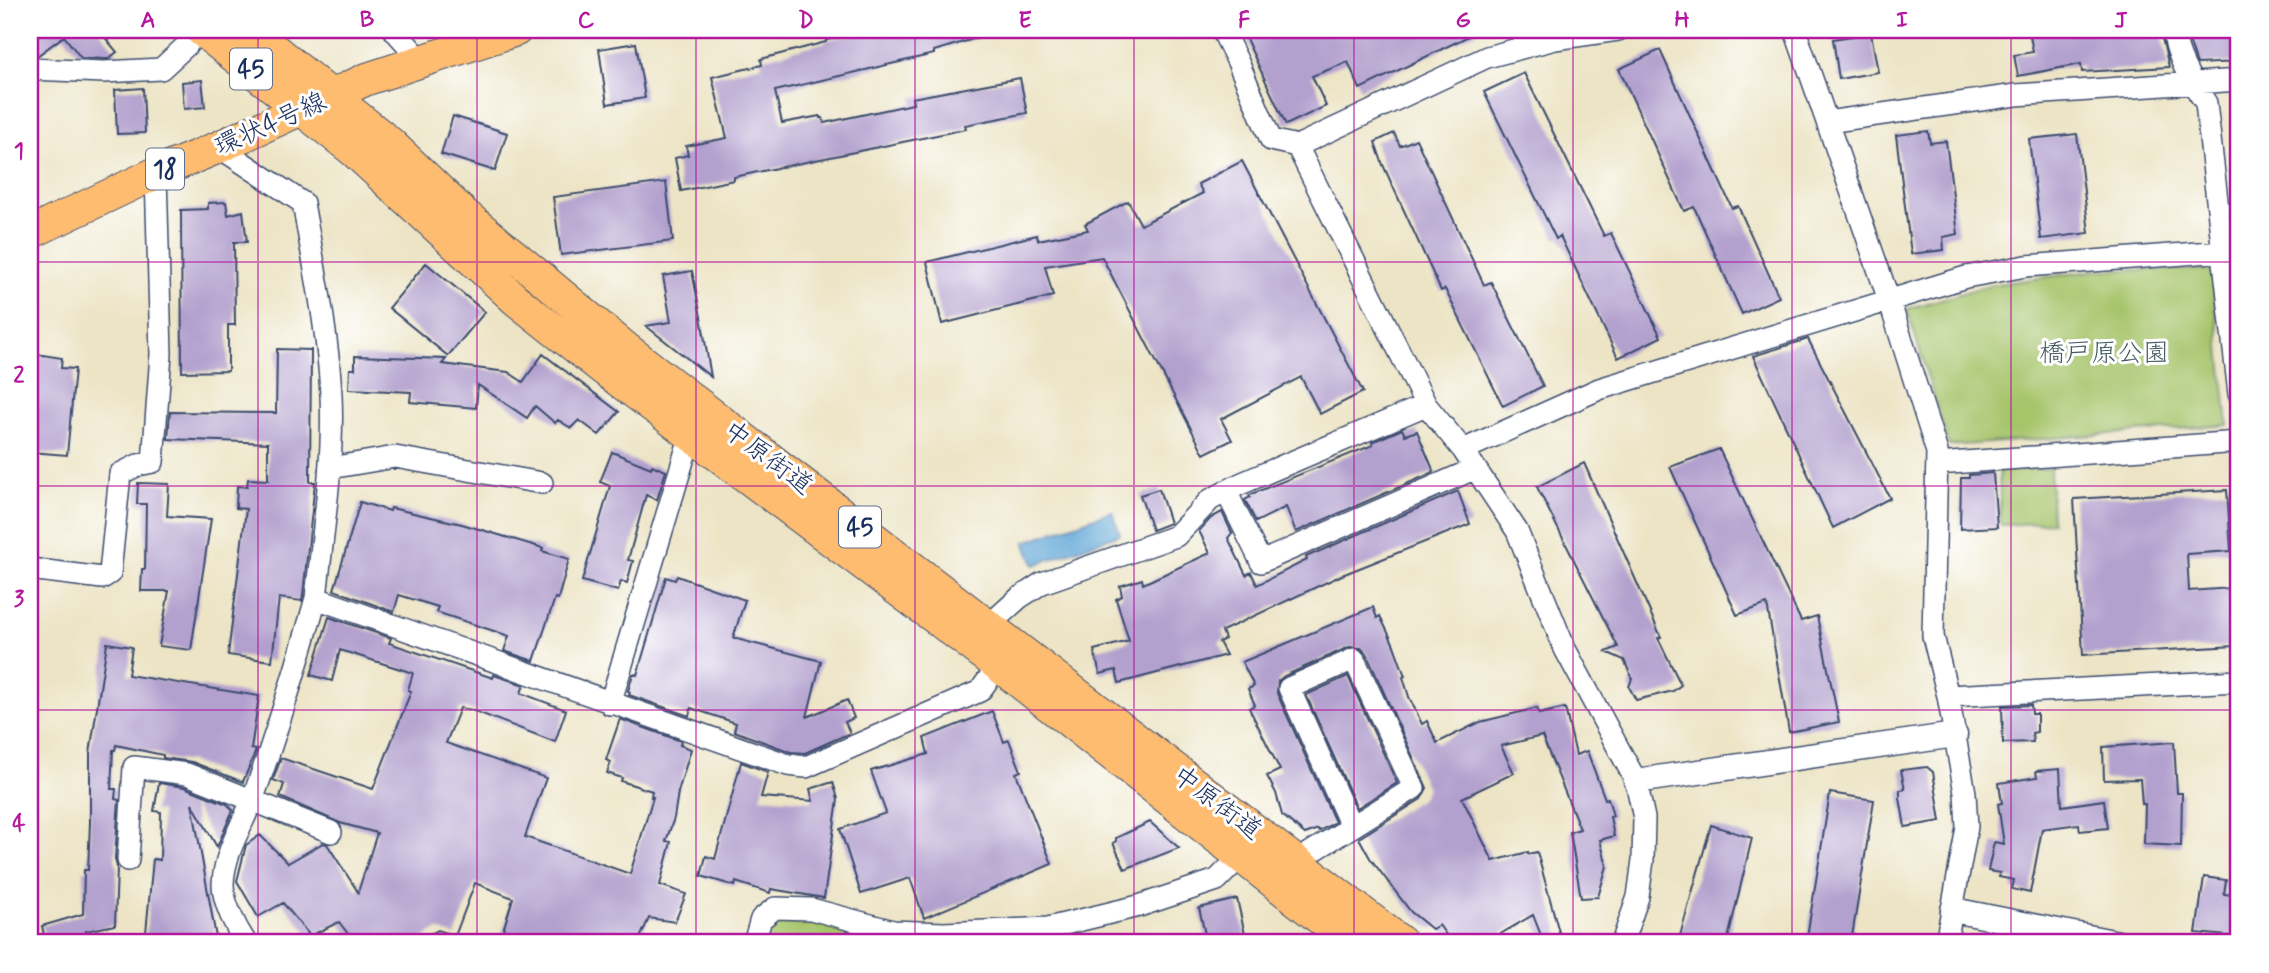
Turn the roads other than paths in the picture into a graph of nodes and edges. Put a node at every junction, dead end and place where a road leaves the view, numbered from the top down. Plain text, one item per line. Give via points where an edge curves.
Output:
1 (200, 30) edge
2 (250, 30) edge
3 (394, 30) edge
4 (516, 30) edge
5 (1222, 30) edge
6 (1618, 30) edge
7 (1795, 30) edge
8 (2173, 30) edge
9 (421, 60) junction
10 (30, 69) edge
11 (2239, 80) edge
12 (2192, 84) junction
13 (331, 95) junction
14 (302, 108) junction
15 (1827, 122) junction
16 (1297, 146) junction
17 (219, 147) junction
18 (156, 173) junction
19 (2230, 210) edge
20 (30, 233) edge
21 (2224, 251) junction
22 (1889, 300) junction
23 (2239, 394) edge
24 (1426, 405) junction
25 (691, 434) junction
26 (2239, 442) edge
27 (1463, 450) junction
28 (1937, 464) junction
29 (330, 468) junction
30 (1474, 469) junction
31 (542, 484) dead end
32 (1226, 491) junction
33 (30, 569) edge
34 (316, 598) junction
35 (980, 636) junction
36 (1005, 655) junction
37 (2239, 681) edge
38 (1948, 696) junction
39 (610, 704) junction
40 (1955, 735) junction
41 (1636, 781) junction
42 (252, 800) junction
43 (1351, 826) junction
44 (331, 832) dead end
45 (1240, 857) junction
46 (128, 860) dead end
47 (1297, 861) junction
48 (1952, 910) junction
49 (891, 937) edge
50 (246, 943) edge
51 (754, 943) edge
52 (1351, 943) edge
53 (1402, 943) edge
54 (1622, 943) edge
55 (1946, 943) edge
56 (2118, 943) edge

1 - 10 street via 160,69
1 - 14 main road, 中原街道 / 45
2 - 13 main road, 中原街道 / 45
3 - 9 street
4 - 9 main road, 環状4号線 / 18
5 - 16 street via 1271,140
6 - 16 street via 1555,39 1487,57
7 - 15 street
8 - 12 street
9 - 13 main road, 環状4号線 / 18
11 - 12 street
12 - 15 street via 2016,94
12 - 19 street via 2206,103
13 - 14 main road, 環状4号線 / 18
13 - 35 main road, 中原街道 / 45 via 390,143 463,213
14 - 17 main road, 環状4号線 / 18
14 - 25 main road, 中原街道 / 45 via 516,300
15 - 22 street
16 - 24 street
17 - 18 main road, 環状4号線 / 18
17 - 29 street via 303,203 331,394
18 - 20 main road, 環状4号線 / 18
18 - 33 street via 161,354 153,462 120,474 110,573 102,578
19 - 21 street
21 - 22 street via 2026,266 1966,277
21 - 23 street
22 - 27 street via 1599,389
22 - 28 street
24 - 27 street
24 - 32 street
25 - 35 main road, 中原街道 / 45
25 - 39 street
26 - 28 street
27 - 30 street
28 - 38 street via 1933,636
29 - 31 street via 395,457
29 - 34 street
30 - 32 street via 1261,562
30 - 41 street via 1517,531 1565,649
32 - 35 street via 1210,500 1176,536 1042,583 1019,598
34 - 39 street
34 - 42 street
35 - 36 main road, 中原街道 / 45
36 - 39 street via 980,691 806,767 788,765
36 - 45 main road, 中原街道 / 45
36 - 47 main road, 中原街道 / 45
37 - 38 street
38 - 40 street
40 - 41 street
40 - 48 street via 1967,827
41 - 54 street via 1644,818 1643,860 1638,897
42 - 44 street
42 - 46 street via 187,774 134,767
42 - 50 street via 230,848 223,886 234,925
43 - 43 street via 1414,788 1354,659 1289,688
43 - 47 street
45 - 49 street via 1217,880 1139,906 1048,928
45 - 52 main road, 中原街道 / 45
47 - 53 main road, 中原街道 / 45
48 - 55 street
48 - 56 street
49 - 51 street via 811,909 775,908 761,919

